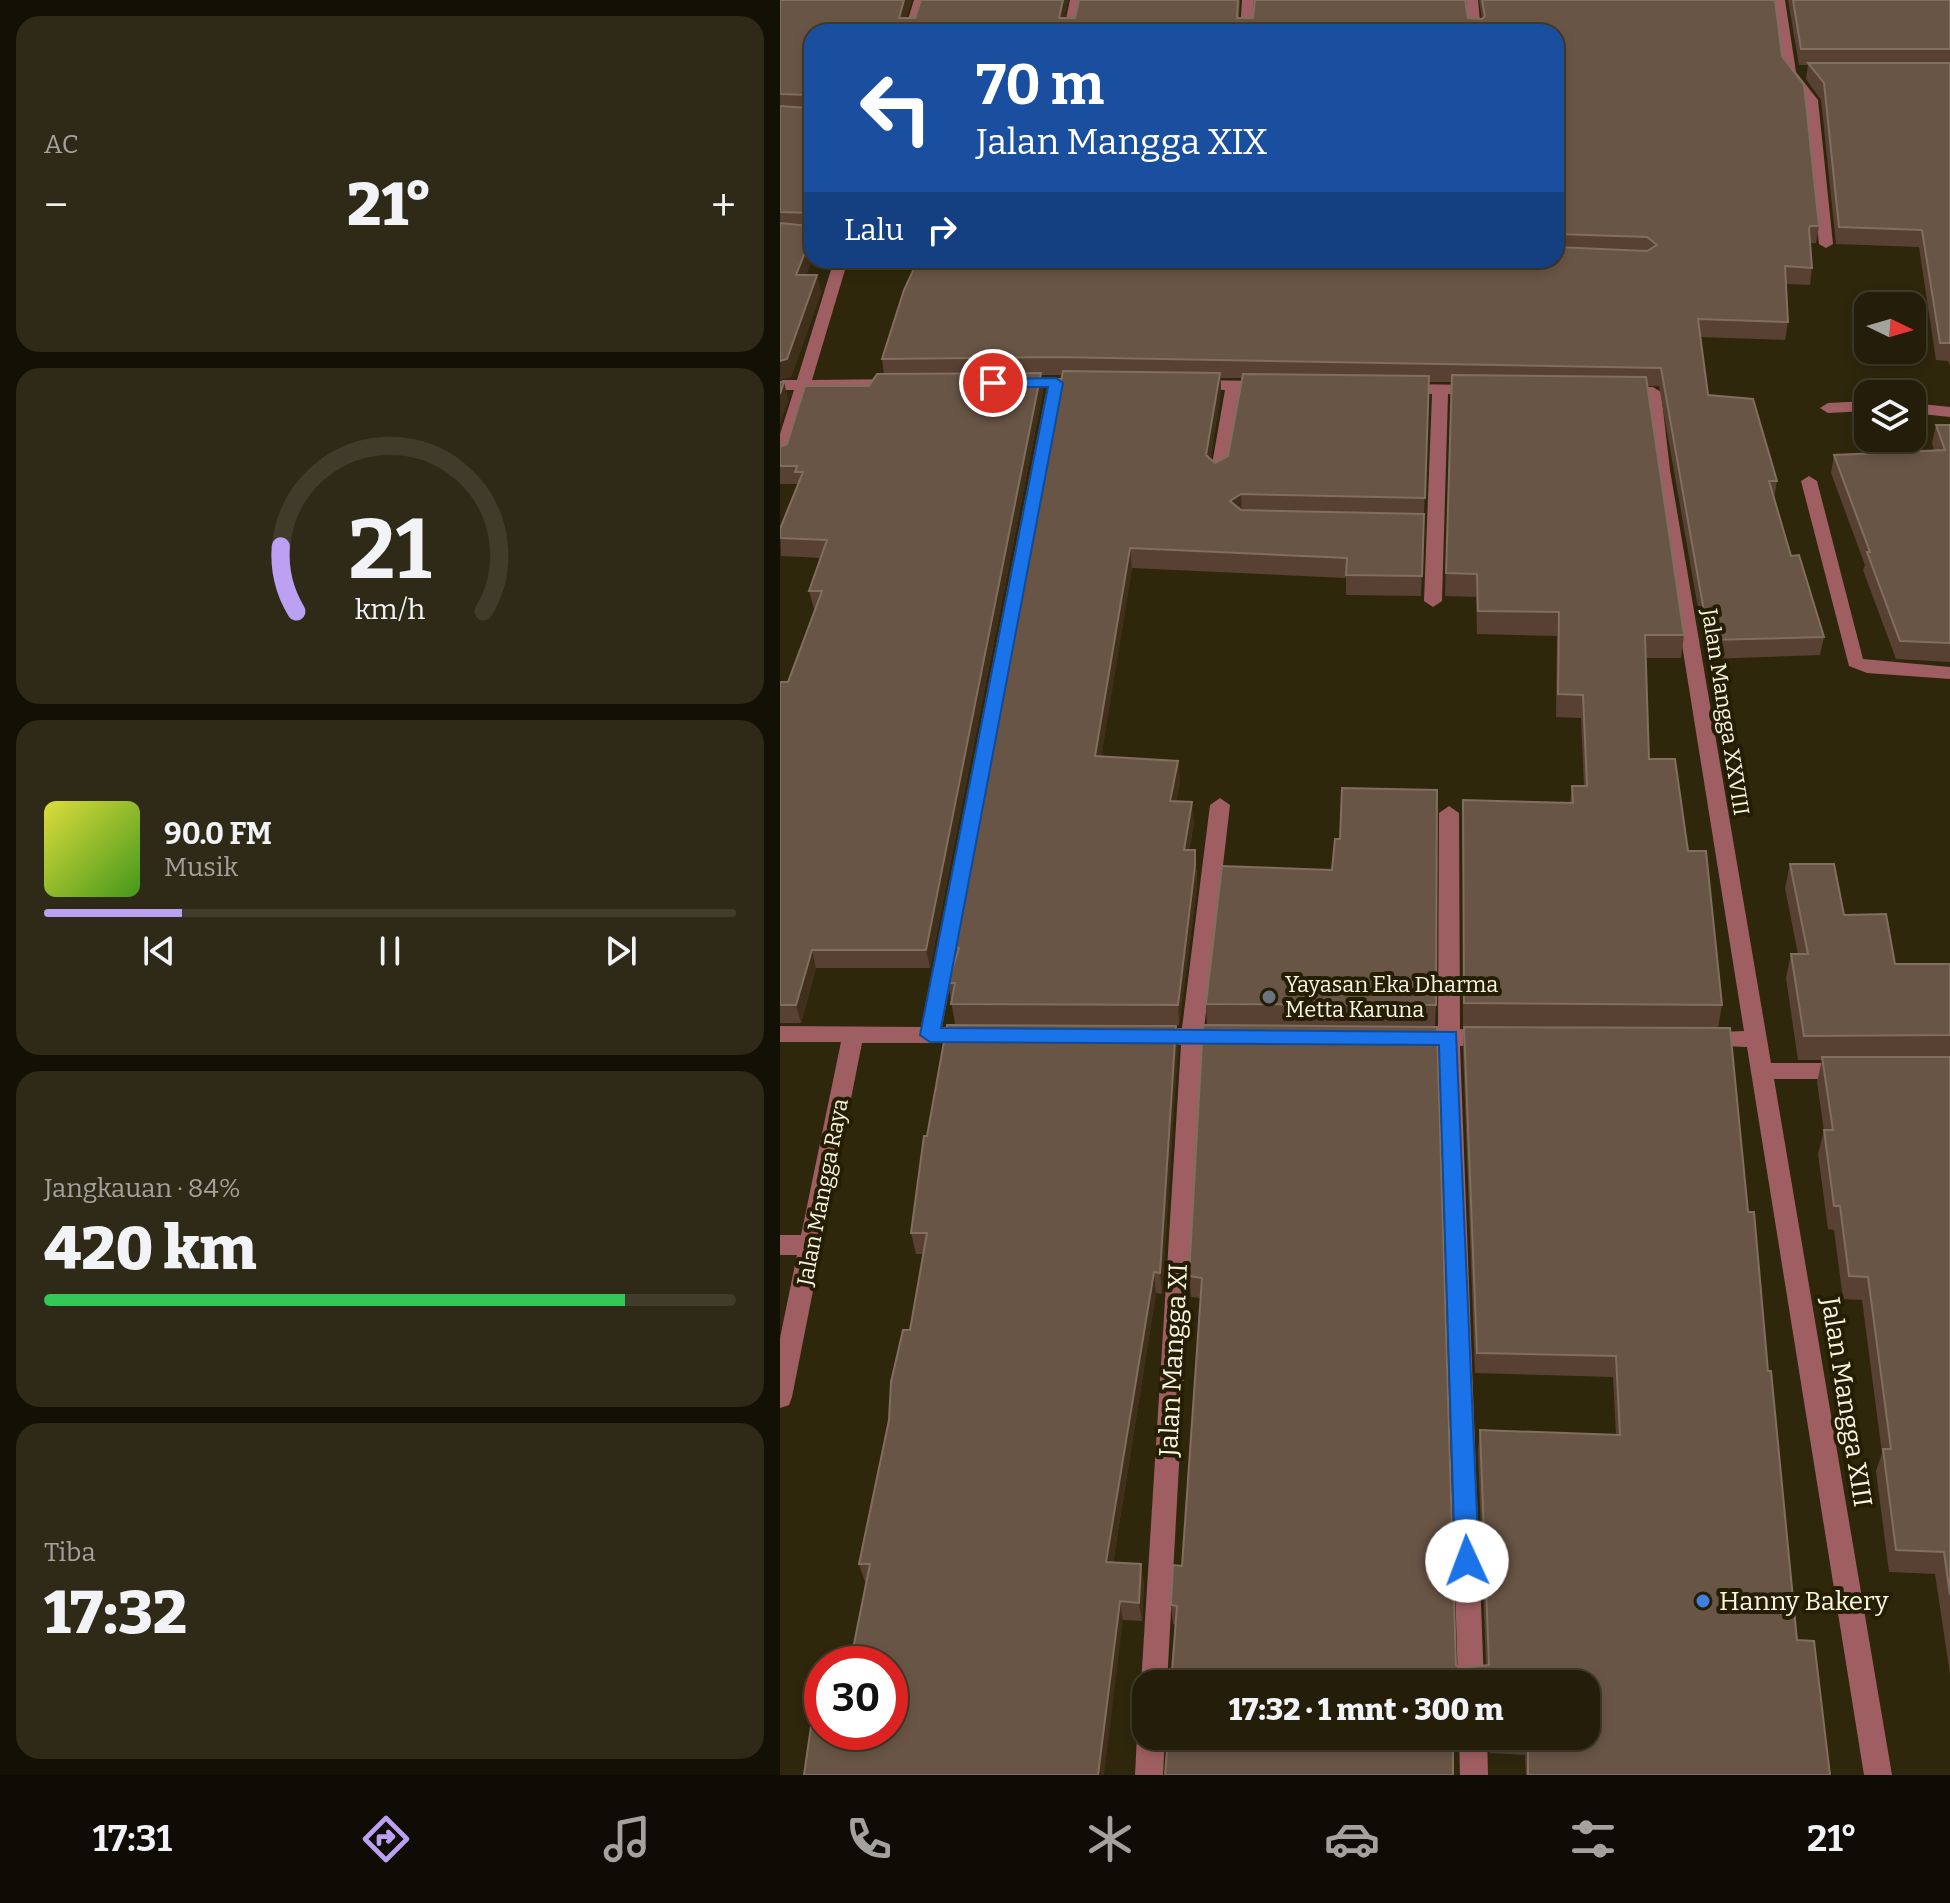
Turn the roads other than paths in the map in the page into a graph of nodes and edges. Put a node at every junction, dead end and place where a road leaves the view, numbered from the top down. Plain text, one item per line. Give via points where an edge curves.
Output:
1 (920, 0) edge
2 (1076, 0) edge
3 (1248, 0) edge
4 (1472, 0) edge
5 (1779, 0) edge
6 (912, 24) edge
7 (1071, 24) edge
8 (1246, 24) edge
9 (1474, 24) edge
10 (1826, 244) dead end
11 (839, 268) edge
12 (993, 383) edge
13 (1056, 383) junction
14 (1100, 383) edge
15 (914, 384) edge
16 (780, 385) edge
17 (802, 385) junction
18 (1174, 385) edge
19 (1234, 386) junction
20 (1281, 387) edge
21 (1392, 389) edge
22 (1440, 390) junction
23 (1501, 391) edge
24 (1607, 392) edge
25 (1854, 407) edge
26 (1828, 408) dead end
27 (1926, 409) edge
28 (1950, 412) edge
29 (780, 461) edge
30 (1218, 476) edge
31 (1809, 481) dead end
32 (1433, 601) dead end
33 (1950, 673) edge
34 (1220, 805) dead end
35 (1449, 813) dead end
36 (780, 1034) edge
37 (853, 1034) junction
38 (930, 1035) junction
39 (994, 1035) edge
40 (1131, 1036) edge
41 (1192, 1037) junction
42 (1253, 1037) edge
43 (1388, 1037) edge
44 (1449, 1038) junction
45 (1510, 1038) edge
46 (1679, 1039) edge
47 (1755, 1039) junction
48 (1763, 1071) junction
49 (1866, 1071) edge
50 (780, 1245) edge
51 (813, 1245) junction
52 (780, 1397) edge
53 (1155, 1670) edge
54 (1471, 1670) edge
55 (1150, 1750) edge
56 (1473, 1750) edge
57 (1149, 1775) edge
58 (1474, 1775) edge
59 (1878, 1775) edge

1 - 6 street
2 - 7 street
3 - 8 street
4 - 9 street
5 - 10 street via 1797,72 1811,100
11 - 17 street
12 - 13 street
13 - 14 street
13 - 38 street
15 - 17 street
16 - 17 street
17 - 29 street
18 - 19 street
19 - 20 street
19 - 30 street
21 - 22 street
22 - 23 street
22 - 32 street via 1425,526
24 - 47 street, Jalan Mangga XXVIII via 1653,392
25 - 26 street
27 - 28 street
31 - 33 street via 1855,662
34 - 41 street, Jalan Mangga XI
35 - 44 street
36 - 37 street
37 - 38 street
37 - 51 street, Jalan Mangga Raya
38 - 39 street
40 - 41 street
41 - 42 street
41 - 53 street, Jalan Mangga XI
43 - 44 street
44 - 45 street
44 - 54 street
46 - 47 street
47 - 48 street, Jalan Mangga XIII
48 - 49 street
48 - 59 street, Jalan Mangga XIII
50 - 51 street
51 - 52 street, Jalan Mangga Raya
55 - 57 street
56 - 58 street

